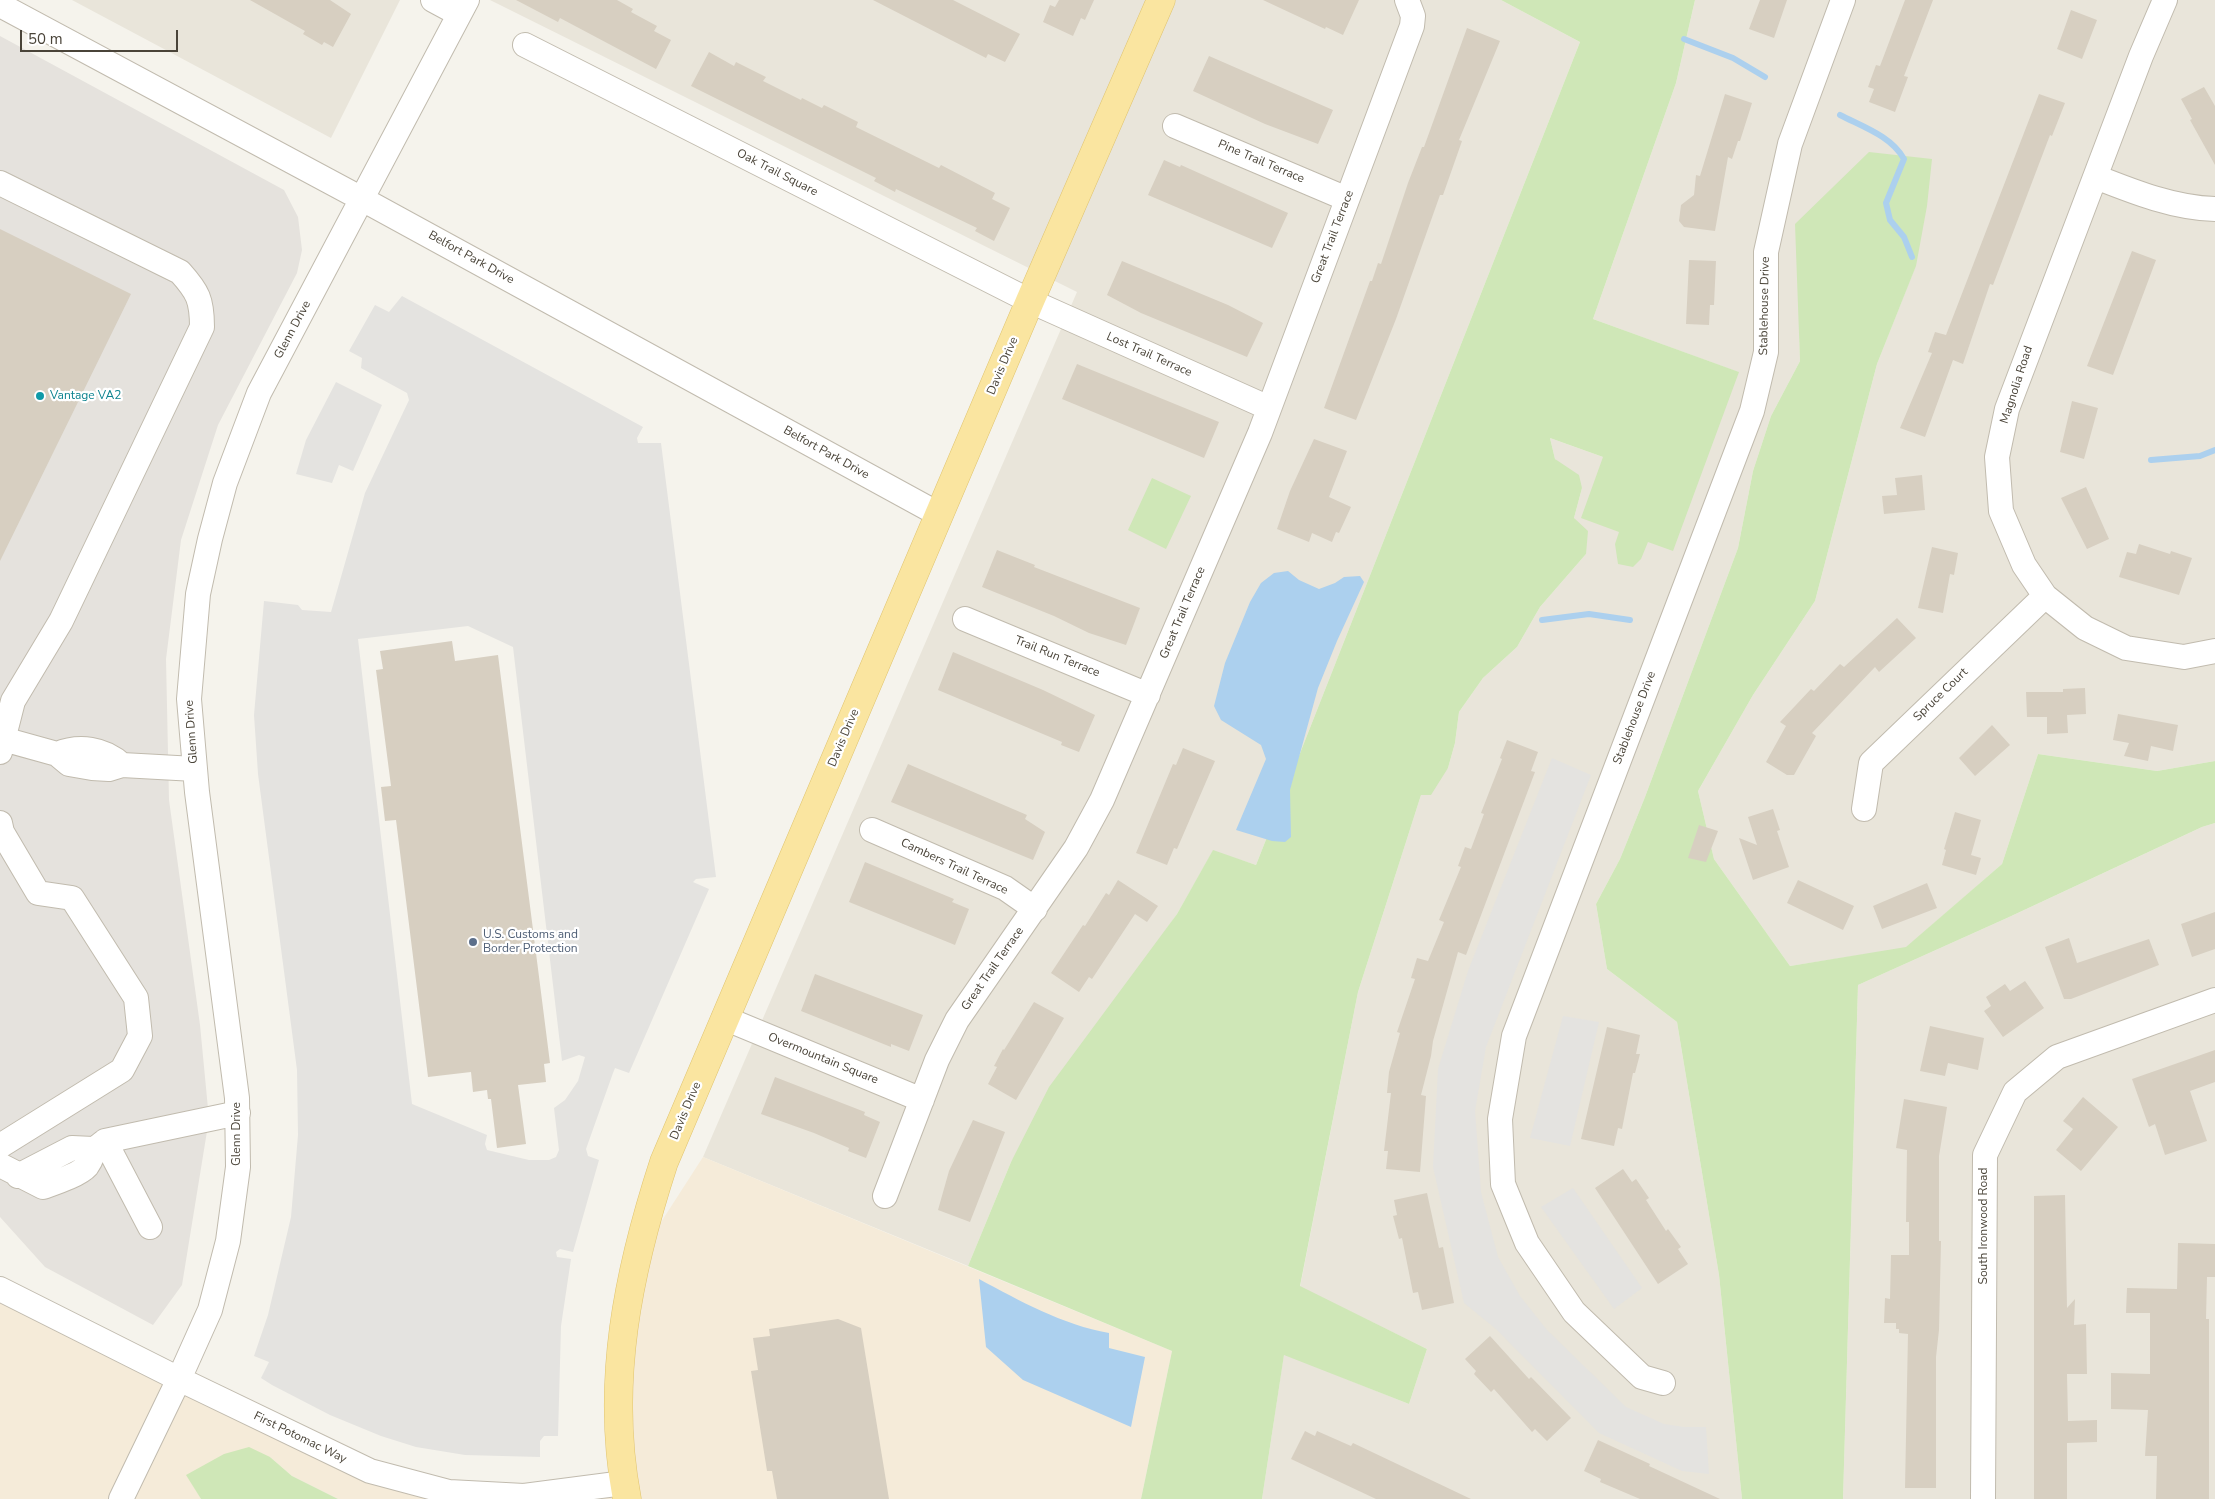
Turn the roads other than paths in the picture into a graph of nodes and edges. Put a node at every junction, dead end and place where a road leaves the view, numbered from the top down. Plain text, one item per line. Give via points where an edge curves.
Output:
1 (433, 0) edge
2 (1161, 0) edge
3 (1407, 0) edge
4 (1843, 0) edge
5 (2165, 0) edge
6 (0, 5) edge
7 (463, 7) edge
8 (525, 45) dead end
9 (1175, 126) dead end
10 (2096, 177) junction
11 (0, 183) edge
12 (362, 199) junction
13 (1348, 199) junction
14 (2215, 210) edge
15 (1030, 301) junction
16 (1269, 408) junction
17 (940, 515) junction
18 (2045, 596) junction
19 (965, 619) dead end
20 (2215, 651) edge
21 (1148, 695) junction
22 (6, 698) edge
23 (1, 746) edge
24 (195, 769) junction
25 (1864, 809) dead end
26 (0, 823) edge
27 (872, 830) dead end
28 (1035, 908) junction
29 (2215, 1000) edge
30 (724, 1018) junction
31 (922, 1100) junction
32 (238, 1113) junction
33 (99, 1145) junction
34 (0, 1146) edge
35 (9, 1170) edge
36 (884, 1196) dead end
37 (150, 1227) dead end
38 (0, 1289) edge
39 (179, 1379) junction
40 (1663, 1383) dead end
41 (626, 1491) edge
42 (121, 1499) edge
43 (1983, 1499) edge

1 - 7 street
2 - 15 main road, Davis Drive
3 - 13 street, Great Trail Terrace via 1413,16 1412,26
4 - 40 street, Stablehouse Drive via 1790,144 1766,252 1766,352 1752,411 1520,1018 1500,1119 1503,1184 1527,1243 1574,1312 1642,1377
5 - 10 street, Magnolia Road
6 - 12 street, Belfort Park Drive
7 - 12 street, Glenn Drive
8 - 15 street, Oak Trail Square
9 - 13 street, Pine Trail Terrace
10 - 14 street via 2162,201
10 - 18 street, Magnolia Road via 2007,409 1997,457 2001,511 2024,565
11 - 22 street via 180,272 197,290 202,307 202,326 61,621
12 - 17 street, Belfort Park Drive
12 - 24 street, Glenn Drive via 259,393 225,483 198,594 190,699
13 - 16 street, Great Trail Terrace
15 - 16 street, Lost Trail Terrace
15 - 17 main road, Davis Drive
16 - 21 street, Great Trail Terrace
17 - 30 main road, Davis Drive
18 - 20 street, Magnolia Road via 2085,628 2126,648 2184,657
18 - 25 street, Spruce Court via 1871,763
19 - 21 street, Trail Run Terrace
21 - 28 street, Great Trail Terrace via 1102,800 1076,848
22 - 23 street
23 - 24 street via 57,754 71,748 87,749 112,756 122,765
24 - 32 street, Glenn Drive
26 - 34 street via 2,832 38,893 72,898 136,998 140,1036 122,1070
27 - 28 street, Cambers Trail Terrace via 1005,888
28 - 31 street, Great Trail Terrace via 958,1020 937,1060
29 - 43 street, South Ironwood Road via 2057,1057 2015,1092 1985,1155
30 - 31 street, Overmountain Square
30 - 41 main road, Davis Drive via 664,1162 643,1226 629,1288 620,1356 620,1440
31 - 36 street, Great Trail Terrace
32 - 33 street
32 - 39 street, Glenn Drive via 238,1167 228,1241 210,1310
33 - 35 street via 87,1166 43,1187
33 - 37 street
38 - 39 street, First Potomac Way
39 - 41 street, First Potomac Way via 370,1471 450,1492 524,1496
39 - 42 street, Glenn Drive

